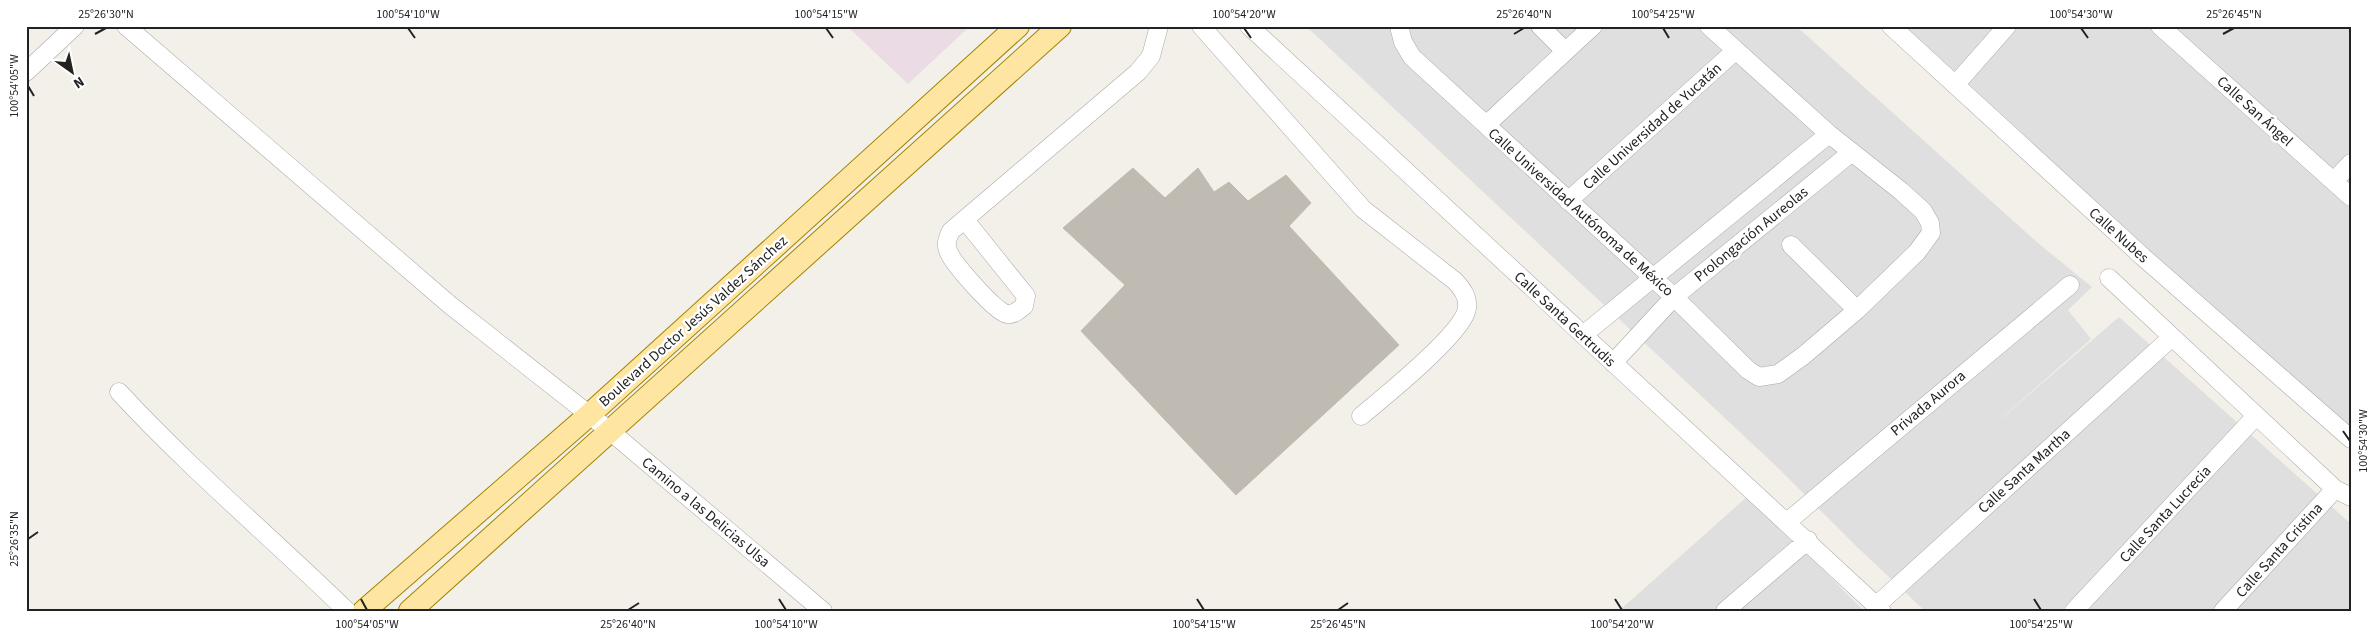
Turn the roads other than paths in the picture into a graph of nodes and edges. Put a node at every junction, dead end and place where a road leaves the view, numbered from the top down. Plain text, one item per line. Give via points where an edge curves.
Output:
1 (75, 26) edge
2 (126, 26) edge
3 (1018, 26) edge
4 (1060, 26) edge
5 (1158, 26) edge
6 (1201, 26) edge
7 (1249, 26) edge
8 (1400, 26) edge
9 (1540, 26) edge
10 (1593, 26) edge
11 (1709, 26) edge
12 (1891, 26) edge
13 (2007, 26) edge
14 (2160, 26) edge
15 (1565, 51) junction
16 (1735, 51) junction
17 (26, 72) edge
18 (1955, 86) junction
19 (1486, 125) junction
20 (1829, 134) junction
21 (1852, 152) junction
22 (2351, 163) edge
23 (2334, 181) junction
24 (2351, 197) edge
25 (1568, 201) junction
26 (965, 220) junction
27 (1791, 245) dead end
28 (1653, 277) junction
29 (2109, 278) dead end
30 (2070, 284) dead end
31 (1674, 297) junction
32 (1856, 310) junction
33 (1583, 335) junction
34 (2172, 338) junction
35 (1613, 363) junction
36 (119, 392) dead end
37 (589, 415) junction
38 (1361, 416) dead end
39 (2255, 416) junction
40 (610, 430) junction
41 (2351, 439) edge
42 (2335, 489) junction
43 (2351, 497) edge
44 (1786, 522) junction
45 (1808, 540) junction
46 (1879, 608) edge
47 (347, 611) edge
48 (364, 611) edge
49 (410, 611) edge
50 (822, 611) edge
51 (1725, 611) edge
52 (2074, 611) edge
53 (2223, 611) edge

1 - 17 street
2 - 37 street, Camino a las Delicias Ulsa via 450,304
3 - 37 main road, Boulevard Doctor Jesús Valdez Sánchez
4 - 40 main road, Boulevard Doctor Jesús Valdez Sánchez
5 - 26 street via 1150,56 1138,72
6 - 38 street via 1363,209 1463,290 1466,312 1451,333
7 - 33 street, Calle Santa Gertrudis
8 - 19 street, Calle Universidad Autónoma de México via 1403,42 1412,56
9 - 15 street
10 - 15 street
11 - 16 street
12 - 18 street, Calle Nubes
13 - 18 street
14 - 23 street, Calle San Ángel
15 - 19 street
16 - 20 street
16 - 25 street, Calle Universidad de Yucatán
18 - 41 street, Calle Nubes via 2143,257
19 - 25 street, Calle Universidad Autónoma de México
20 - 21 street
20 - 28 street, Prolongación Aureolas
21 - 31 street, Prolongación Aureolas
21 - 32 street via 1928,217 1931,233 1917,252
22 - 23 street
23 - 24 street, Calle San Ángel
25 - 28 street, Calle Universidad Autónoma de México
26 - 26 street via 946,239 949,254 993,306 1007,314 1014,313 1024,306 1026,296
27 - 32 street
28 - 31 street, Calle Universidad Autónoma de México
28 - 33 street, Prolongación Aureolas
29 - 34 street
30 - 44 street, Privada Aurora
31 - 32 street, Calle Universidad Autónoma de México via 1759,377 1778,374
31 - 35 street, Prolongación Aureolas
33 - 35 street, Calle Santa Gertrudis
34 - 39 street
34 - 46 street, Calle Santa Martha
35 - 44 street, Calle Santa Gertrudis
36 - 47 street via 213,487
37 - 40 street, Camino a las Delicias Ulsa
37 - 48 main road, Boulevard Doctor Jesús Valdez Sánchez
39 - 42 street
39 - 52 street, Calle Santa Lucrecia
40 - 49 main road, Boulevard Doctor Jesús Valdez Sánchez
40 - 50 street, Camino a las Delicias Ulsa
42 - 43 street
42 - 53 street, Calle Santa Cristina
44 - 45 street, Calle Santa Gertrudis
45 - 46 street, Calle Santa Gertrudis
45 - 51 street

